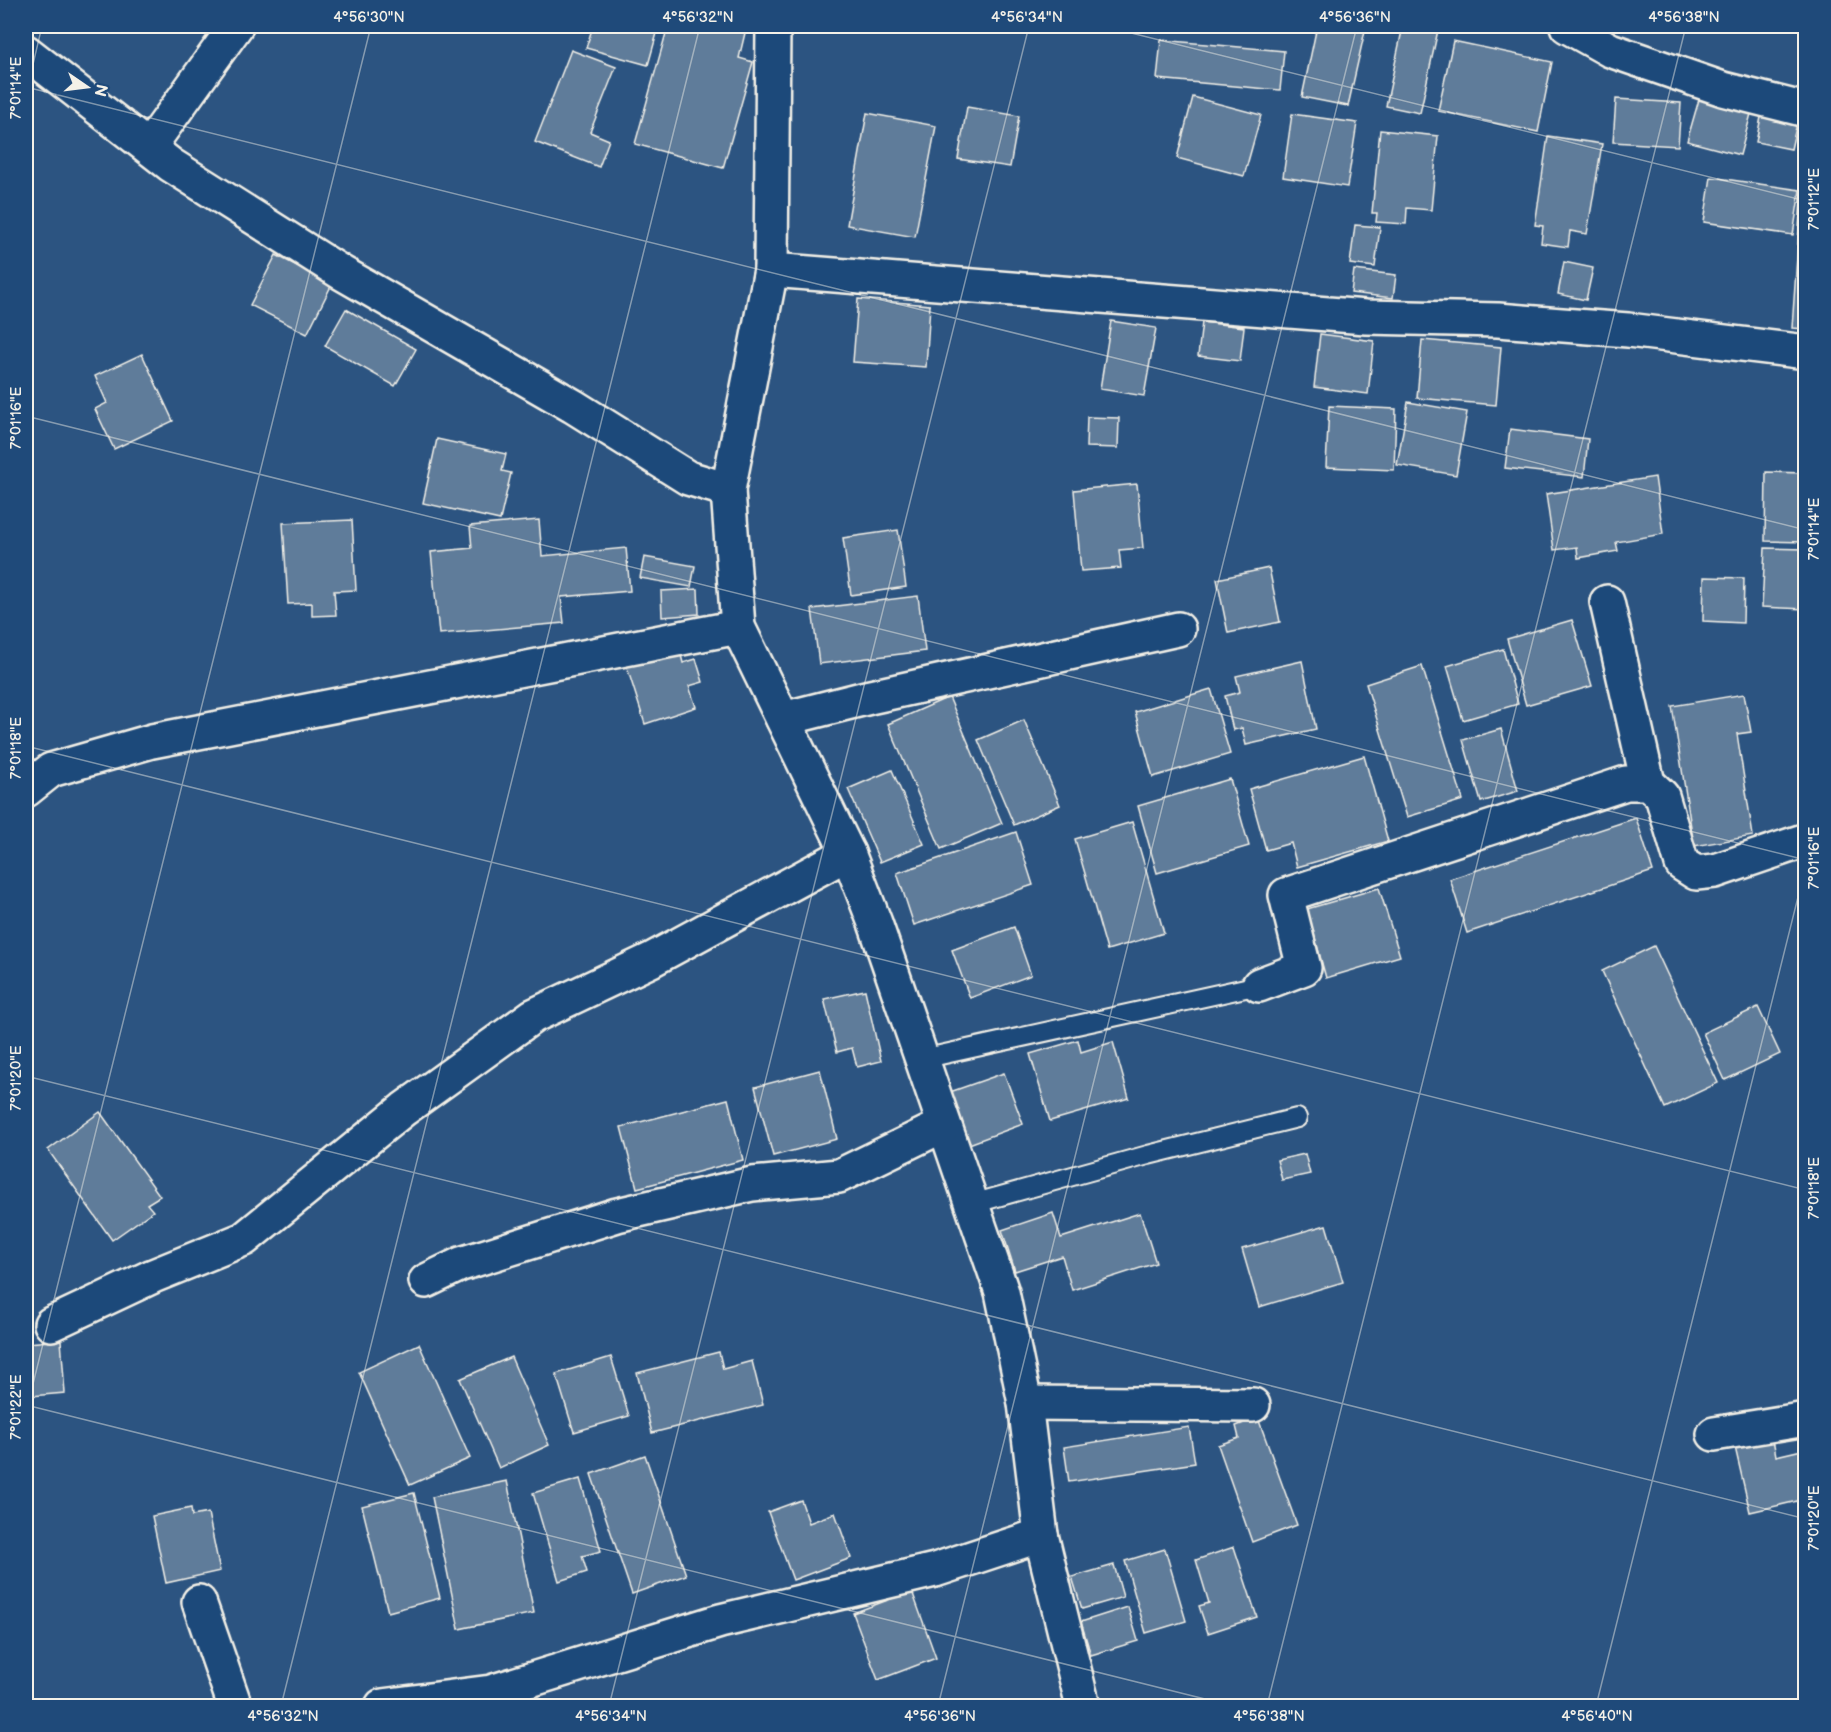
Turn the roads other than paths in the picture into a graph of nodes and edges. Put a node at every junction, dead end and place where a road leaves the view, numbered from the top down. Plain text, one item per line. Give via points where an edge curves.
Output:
1 (236, 26) edge
2 (773, 26) edge
3 (1567, 26) edge
4 (26, 52) edge
5 (1806, 110) edge
6 (149, 147) junction
7 (771, 270) junction
8 (1806, 352) edge
9 (728, 490) junction
10 (1607, 602) dead end
11 (738, 627) junction
12 (1178, 629) dead end
13 (783, 719) junction
14 (1648, 783) junction
15 (26, 790) edge
16 (1806, 840) edge
17 (848, 853) junction
18 (1259, 985) joint
19 (922, 1059) junction
20 (1297, 1118) dead end
21 (944, 1125) junction
22 (972, 1204) junction
23 (426, 1281) dead end
24 (51, 1324) dead end
25 (1025, 1403) junction
26 (1253, 1405) dead end
27 (1806, 1419) edge
28 (1714, 1434) dead end
29 (1041, 1535) junction
30 (198, 1602) dead end
31 (235, 1707) edge
32 (382, 1707) edge
33 (1083, 1707) edge

1 - 6 street
2 - 7 street
3 - 5 street via 1610,50 1723,89
4 - 6 street
6 - 9 street via 171,165 342,273 573,406 688,478
7 - 8 street via 1366,317 1498,320 1628,330
7 - 9 street
9 - 11 street
10 - 14 street
11 - 13 street
11 - 15 street via 152,741 51,770
12 - 13 street
13 - 17 street
14 - 16 street via 1662,796 1682,864 1696,873 1715,871
14 - 18 street via 1626,783 1286,895 1304,968
17 - 19 street
17 - 24 street via 651,960 533,1016 404,1109 244,1239
18 - 19 lane
19 - 21 street
20 - 22 lane
21 - 22 street
21 - 23 street via 839,1176 752,1184 617,1215 461,1264
22 - 25 street via 1002,1292
25 - 26 street
25 - 29 street
27 - 28 street
29 - 32 street via 935,1570 720,1621 491,1692
29 - 33 street
30 - 31 street

